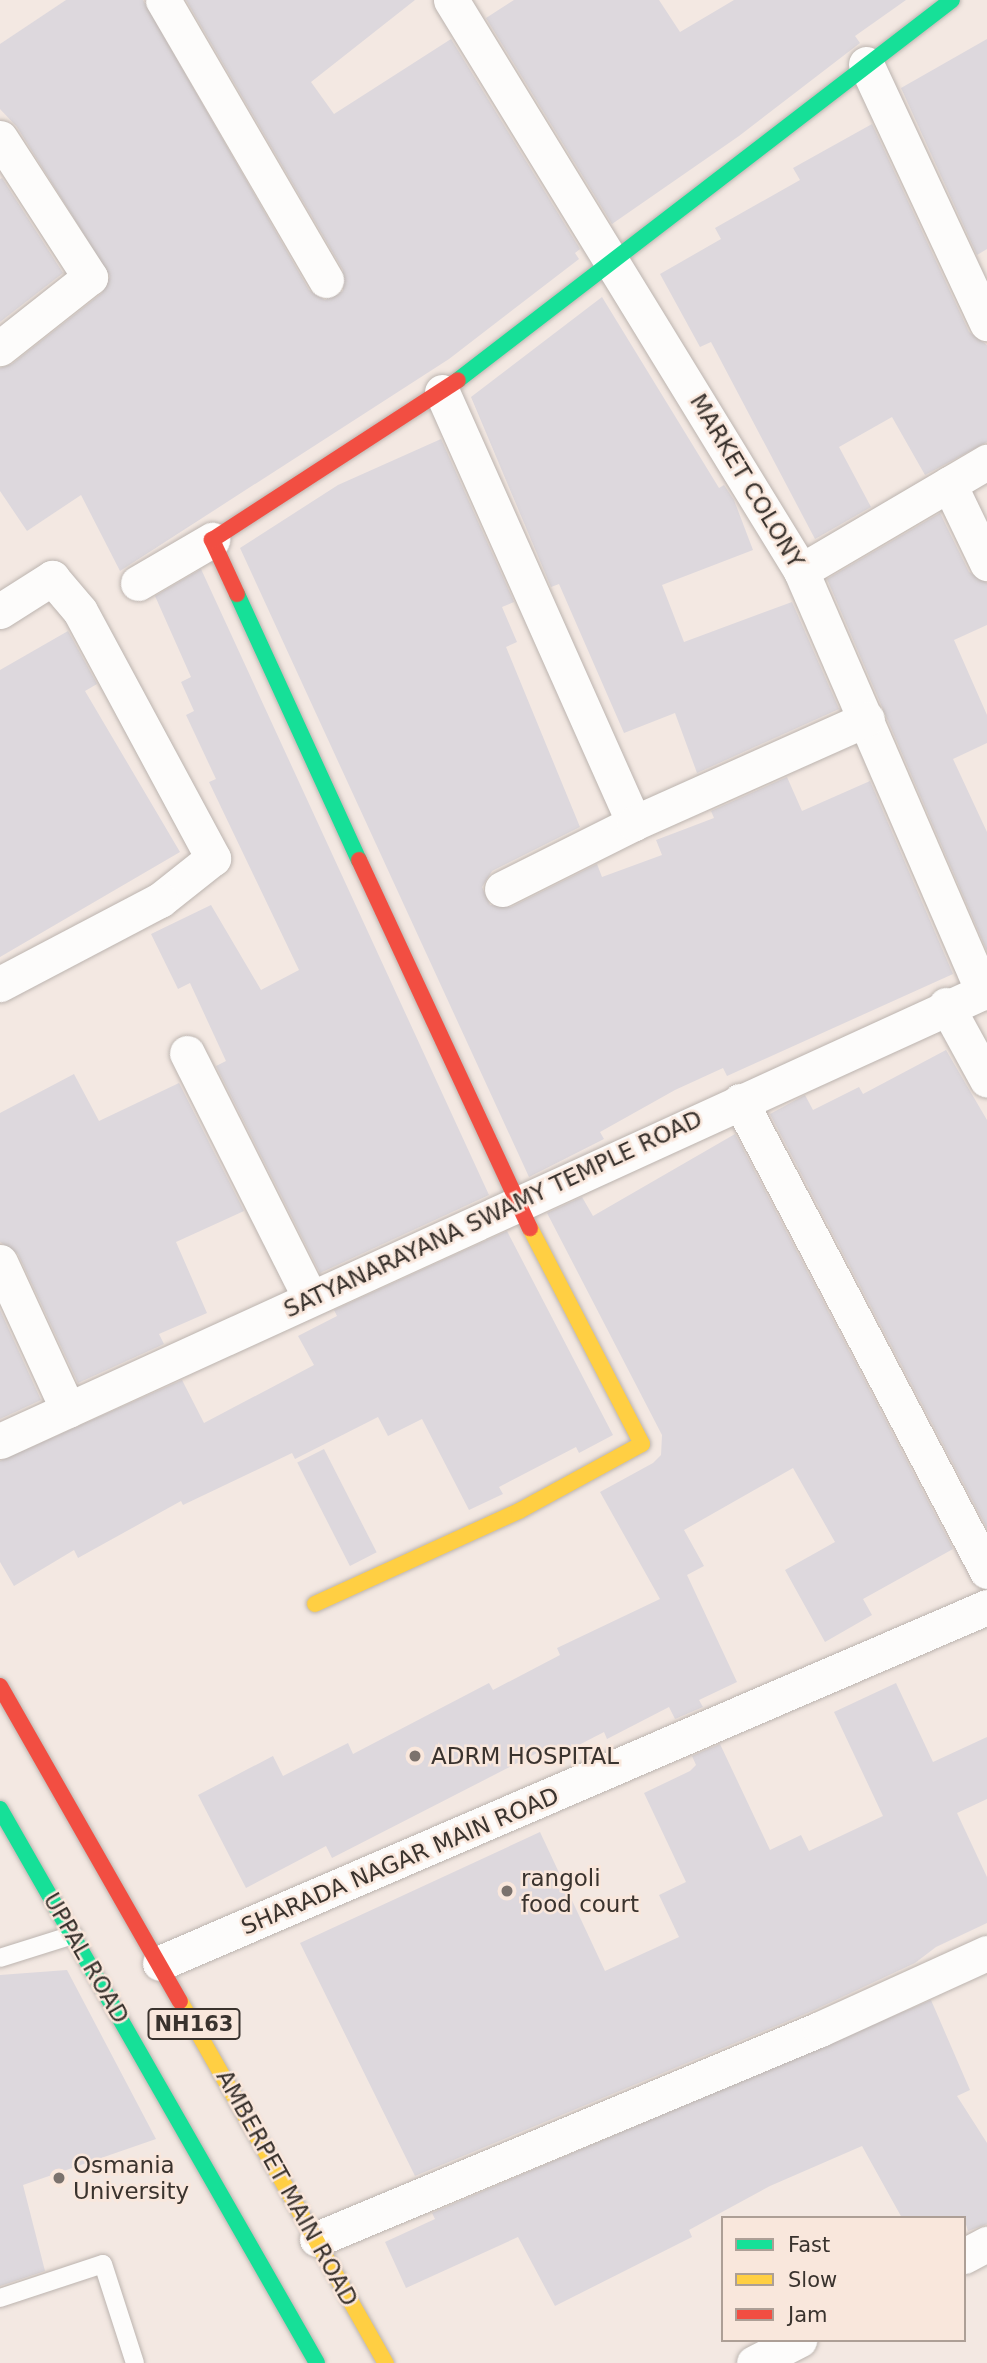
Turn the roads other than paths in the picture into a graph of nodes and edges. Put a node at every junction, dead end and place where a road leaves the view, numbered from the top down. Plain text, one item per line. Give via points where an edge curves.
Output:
1 (163, 0) edge
2 (952, 0) edge
3 (462, 4) edge
4 (866, 64) junction
5 (0, 138) edge
6 (615, 263) junction
7 (326, 280) dead end
8 (987, 323) edge
9 (0, 348) edge
10 (442, 392) junction
11 (987, 462) edge
12 (948, 484) junction
13 (212, 540) junction
14 (987, 563) edge
15 (802, 571) junction
16 (138, 583) dead end
17 (0, 611) edge
18 (867, 719) junction
19 (634, 822) junction
20 (502, 889) dead end
21 (0, 984) edge
22 (985, 991) edge
23 (946, 1005) junction
24 (187, 1053) dead end
25 (987, 1080) edge
26 (740, 1101) junction
27 (518, 1205) junction
28 (0, 1262) edge
29 (310, 1298) junction
30 (68, 1410) junction
31 (0, 1441) edge
32 (987, 1571) edge
33 (315, 1604) dead end
34 (987, 1607) edge
35 (0, 1686) edge
36 (0, 1808) edge
37 (74, 1935) junction
38 (987, 1953) edge
39 (0, 1958) edge
40 (160, 1963) junction
41 (317, 2239) junction
42 (987, 2244) edge
43 (966, 2255) edge
44 (0, 2298) edge
45 (795, 2342) edge
46 (135, 2363) edge
47 (317, 2363) edge
48 (386, 2363) edge
49 (754, 2363) edge

1 - 7 street
2 - 4 main road
3 - 6 street, MARKET COLONY
4 - 6 main road
4 - 8 street
5 - 9 street via 90,277
6 - 10 main road
6 - 15 street, MARKET COLONY
10 - 13 main road
10 - 19 street
11 - 12 street
12 - 14 street
12 - 15 street
13 - 16 street
13 - 27 main road
15 - 18 street, MARKET COLONY
17 - 21 street via 52,578 80,611 213,858 160,900
18 - 19 street
18 - 22 street, MARKET COLONY
19 - 20 street
22 - 23 street, SATYANARAYANA SWAMY TEMPLE ROAD
23 - 25 street
23 - 26 street, SATYANARAYANA SWAMY TEMPLE ROAD
24 - 29 street
26 - 27 street, SATYANARAYANA SWAMY TEMPLE ROAD
26 - 32 street
27 - 29 street, SATYANARAYANA SWAMY TEMPLE ROAD
27 - 33 main road via 642,1444 519,1511
28 - 30 street
29 - 30 street, SATYANARAYANA SWAMY TEMPLE ROAD
30 - 31 street, SATYANARAYANA SWAMY TEMPLE ROAD
34 - 40 street, SHARADA NAGAR MAIN ROAD
35 - 40 main road, AMBERPET MAIN ROAD / NH163
36 - 37 main road, UPPAL ROAD / NH163
37 - 39 lane
37 - 47 main road, UPPAL ROAD / NH163
38 - 41 street via 820,2029
40 - 41 main road, AMBERPET MAIN ROAD / NH163
41 - 48 main road, AMBERPET MAIN ROAD / NH163
42 - 43 street
44 - 46 lane via 103,2264
45 - 49 street

